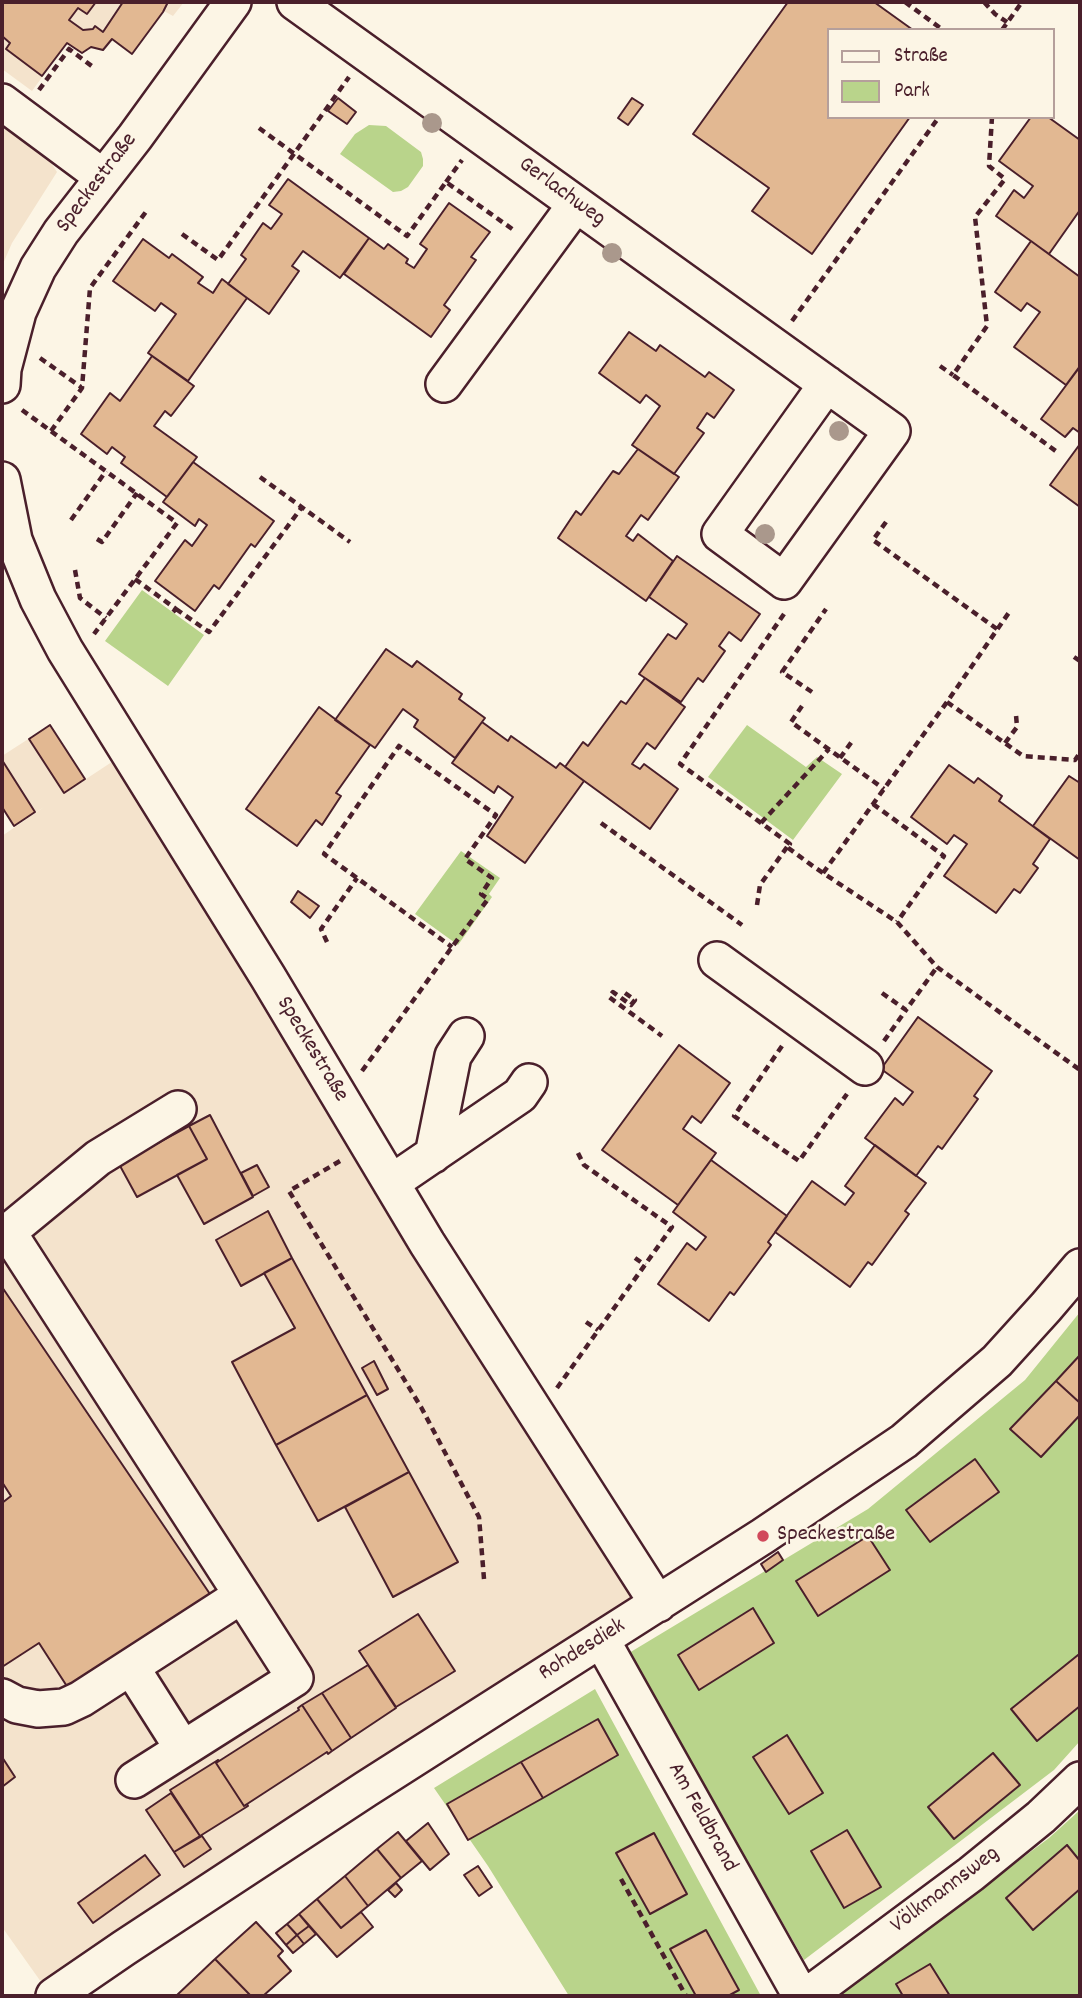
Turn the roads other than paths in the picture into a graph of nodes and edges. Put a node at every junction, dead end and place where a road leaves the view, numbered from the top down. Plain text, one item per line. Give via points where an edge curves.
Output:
1 (233, 2) edge
2 (295, 2) edge
3 (11, 109) edge
4 (103, 177) junction
5 (576, 204) junction
6 (444, 384) dead end
7 (827, 384) junction
8 (10, 397) edge
9 (2, 480) edge
10 (8, 541) edge
11 (717, 960) dead end
12 (466, 1036) dead end
13 (865, 1067) road end
14 (529, 1082) dead end
15 (178, 1109) dead end
16 (433, 1155) junction
17 (391, 1183) junction
18 (1080, 1266) edge
19 (242, 1595) junction
20 (658, 1604) junction
21 (601, 1639) junction
22 (131, 1667) junction
23 (2, 1697) edge
24 (183, 1749) junction
25 (134, 1780) dead end
26 (1080, 1780) edge
27 (54, 1996) edge
28 (801, 1996) edge
29 (807, 1996) edge

1 - 4 street, Speckestraße
2 - 5 street, Gerlachweg
3 - 4 street
4 - 8 street, Speckestraße via 38,268 18,312 4,369
5 - 6 street
5 - 7 street, Gerlachweg
7 - 7 street, Gerlachweg via 892,431 784,581 720,534
9 - 10 street, Speckestraße
10 - 17 street, Speckestraße via 73,663
11 - 13 street
12 - 16 street via 453,1056
14 - 16 street via 520,1095
15 - 19 street via 98,1158 8,1232
16 - 17 street
17 - 20 street, Speckestraße
18 - 20 street, Rohdesdiek via 997,1361 904,1441
19 - 22 street
19 - 24 street via 295,1678
20 - 21 street, Rohdesdiek
21 - 27 street, Rohdesdiek
21 - 28 street, Am Feldbrand
22 - 23 street via 64,1706 28,1708
22 - 24 street
24 - 25 street
26 - 29 street, Völkmannsweg via 971,1874

